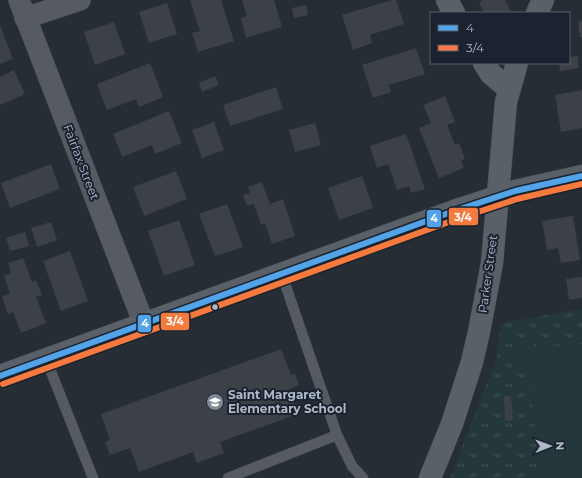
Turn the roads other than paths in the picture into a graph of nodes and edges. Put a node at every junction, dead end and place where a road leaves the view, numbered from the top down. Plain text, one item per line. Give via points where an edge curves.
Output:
1 (80, 0) edge
2 (447, 0) edge
3 (543, 0) edge
4 (22, 9) edge
5 (453, 12) edge
6 (537, 12) edge
7 (485, 64) edge
8 (517, 64) edge
9 (509, 89) junction
10 (582, 176) edge
11 (497, 197) junction
12 (282, 275) junction
13 (144, 324) junction
14 (46, 359) junction
15 (0, 376) edge
16 (337, 435) junction
17 (94, 478) edge
18 (228, 478) edge
19 (363, 478) edge
20 (430, 478) edge

1 - 4 street
2 - 5 main road
3 - 6 main road
4 - 13 street, Fairfax Street
7 - 9 main road via 491,74
8 - 9 main road, Parker Street
9 - 11 main road, Parker Street
10 - 11 main road
11 - 12 main road
11 - 20 main road, Parker Street via 492,263 472,362 452,424
12 - 13 main road
12 - 16 lane
13 - 14 main road
14 - 15 main road
14 - 17 lane
16 - 18 lane
16 - 19 lane via 352,466

